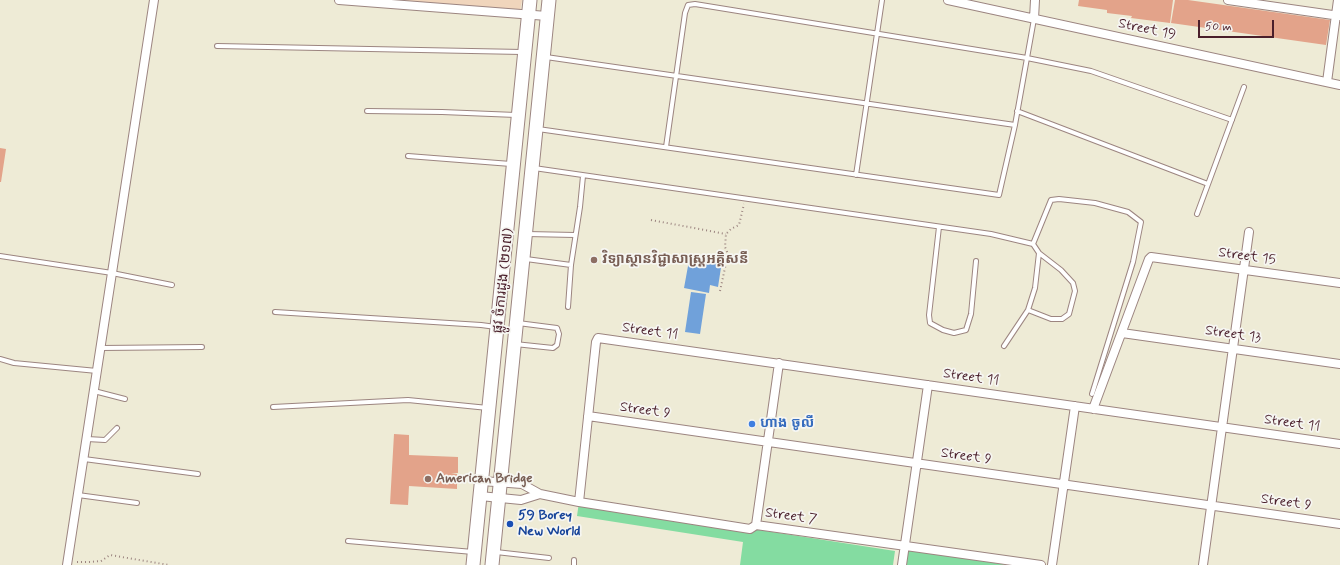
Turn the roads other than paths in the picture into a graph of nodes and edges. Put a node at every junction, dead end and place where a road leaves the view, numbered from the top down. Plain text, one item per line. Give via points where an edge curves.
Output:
1 (154, 0) edge
2 (339, 0) edge
3 (530, 0) edge
4 (549, 0) edge
5 (882, 0) edge
6 (948, 0) edge
7 (1035, 0) edge
8 (1228, 0) edge
9 (1338, 0) edge
10 (981, 4) edge
11 (528, 15) junction
12 (1338, 15) edge
13 (547, 16) junction
14 (1034, 19) junction
15 (877, 34) junction
16 (217, 46) dead end
17 (525, 52) junction
18 (542, 57) junction
19 (1027, 58) junction
20 (676, 76) junction
21 (1327, 82) junction
22 (1340, 86) edge
23 (1244, 87) dead end
24 (867, 103) junction
25 (367, 111) dead end
26 (1018, 111) junction
27 (518, 115) junction
28 (1232, 120) junction
29 (1015, 125) junction
30 (536, 128) junction
31 (666, 147) junction
32 (408, 156) dead end
33 (514, 164) junction
34 (532, 168) junction
35 (856, 175) junction
36 (583, 176) junction
37 (1208, 184) junction
38 (1197, 214) dead end
39 (939, 227) junction
40 (1249, 232) dead end
41 (525, 234) junction
42 (575, 235) junction
43 (1033, 244) junction
44 (1039, 253) junction
45 (0, 256) edge
46 (522, 258) junction
47 (976, 261) dead end
48 (571, 265) junction
49 (1244, 270) junction
50 (112, 273) junction
51 (1340, 283) edge
52 (172, 285) dead end
53 (568, 306) dead end
54 (1028, 310) junction
55 (275, 312) dead end
56 (516, 323) junction
57 (497, 328) junction
58 (1122, 333) junction
59 (514, 344) junction
60 (1004, 346) dead end
61 (202, 347) dead end
62 (100, 348) junction
63 (1233, 348) junction
64 (0, 358) edge
65 (779, 364) junction
66 (1340, 364) edge
67 (97, 371) junction
68 (928, 385) junction
69 (94, 391) junction
70 (1092, 394) dead end
71 (125, 399) dead end
72 (1075, 406) junction
73 (273, 407) dead end
74 (489, 408) junction
75 (1093, 409) junction
76 (588, 416) junction
77 (1222, 427) junction
78 (117, 428) dead end
79 (86, 439) junction
80 (768, 442) junction
81 (1340, 444) edge
82 (84, 459) junction
83 (916, 463) junction
84 (198, 474) dead end
85 (482, 481) junction
86 (500, 482) junction
87 (1063, 484) junction
88 (540, 494) junction
89 (78, 495) junction
90 (480, 496) junction
91 (499, 497) junction
92 (578, 502) junction
93 (137, 503) dead end
94 (1211, 506) junction
95 (1340, 524) edge
96 (756, 525) junction
97 (348, 541) dead end
98 (904, 546) junction
99 (493, 552) junction
100 (549, 558) dead end
101 (474, 559) edge
102 (574, 560) dead end
103 (67, 562) edge
104 (492, 565) edge
105 (574, 565) edge
106 (902, 565) edge
107 (1041, 565) edge
108 (1052, 565) edge
109 (1203, 565) edge

1 - 50 street
2 - 11 street
3 - 11 main road, ផ្លូវ ចំការដូង (២១៧)
4 - 13 main road, ផ្លូវ ចំការដូង (២១៧)
5 - 15 lane
6 - 10 street, Street 19
7 - 14 street
8 - 12 street
9 - 12 street
10 - 14 street, Street 19
11 - 13 street
11 - 17 main road, ផ្លូវ ចំការដូង (២១៧)
12 - 21 street
13 - 18 main road, ផ្លូវ ចំការដូង (២១៧)
14 - 19 lane
14 - 21 street, Street 19
15 - 19 lane
15 - 20 lane via 695,4 688,5
15 - 24 lane
16 - 17 lane
17 - 27 main road, ផ្លូវ ចំការដូង (២១៧)
18 - 20 lane
18 - 30 main road, ផ្លូវ ចំការដូង (២១៧)
19 - 26 lane
19 - 28 lane via 1091,71
20 - 24 lane
20 - 31 lane
21 - 22 street, Street 19
23 - 28 lane
24 - 29 lane
24 - 35 lane
25 - 27 lane
26 - 29 lane
26 - 37 lane
27 - 33 main road, ផ្លូវ ចំការដូង (២១៧)
28 - 37 lane
29 - 35 lane via 999,195
30 - 31 lane
30 - 34 main road, ផ្លូវ ចំការដូង (២១៧)
31 - 35 lane
32 - 33 lane
33 - 57 main road, ផ្លូវ ចំការដូង (២១៧)
34 - 36 lane
34 - 41 main road, ផ្លូវ ចំការដូង (២១៧)
36 - 39 lane
36 - 42 lane
37 - 38 lane
39 - 43 lane via 991,234
39 - 47 lane via 930,323 954,333 966,330 971,314
40 - 49 street
41 - 42 lane
41 - 46 main road, ផ្លូវ ចំការដូង (២១៧)
42 - 48 lane
43 - 44 lane
43 - 70 lane via 1050,200 1095,203 1128,212 1141,222 1132,262
44 - 54 lane via 1035,288
44 - 54 lane via 1061,270 1073,283 1075,291 1069,314 1062,319 1051,319
45 - 50 lane
46 - 48 lane
46 - 56 main road, ផ្លូវ ចំការដូង (២១៧)
48 - 53 lane
49 - 51 street, Street 15
49 - 58 street, Street 15 via 1151,257
49 - 63 street
50 - 52 lane
50 - 62 street
54 - 60 lane
55 - 57 lane
56 - 59 main road, ផ្លូវ ចំការដូង (២១៧)
56 - 59 lane via 557,328 559,334 557,345 553,348
57 - 74 main road, ផ្លូវ ចំការដូង (២១៧)
58 - 63 street, Street 13
58 - 75 street
59 - 86 main road, ផ្លូវ ចំការដូង (២១៧)
61 - 62 lane
62 - 67 street
63 - 66 street, Street 13
63 - 77 street
64 - 67 lane via 14,363
65 - 68 street, Street 11
65 - 76 street, Street 11 via 598,338
65 - 80 street
67 - 69 street
68 - 72 street, Street 11
68 - 83 street
69 - 71 lane
69 - 79 street
72 - 75 street, Street 11
72 - 87 street
73 - 74 lane via 408,400
74 - 85 main road, ផ្លូវ ចំការដូង (២១៧)
75 - 77 street, Street 11
76 - 80 street, Street 9
76 - 92 street
77 - 81 street, Street 11
77 - 94 street
78 - 79 lane via 105,440
79 - 82 street
80 - 83 street, Street 9
80 - 96 street
82 - 84 lane
82 - 89 street
83 - 87 street, Street 9
83 - 98 street
85 - 86 street, Street 7
85 - 90 main road, ផ្លូវ ចំការដូង (២១៧)
86 - 88 street, Street 7 via 522,484
86 - 91 main road, ផ្លូវ ចំការដូង (២១៧)
87 - 94 street, Street 9
87 - 108 street
88 - 91 street, Street 7 via 521,500
88 - 92 street, Street 7
89 - 93 lane
89 - 103 street
90 - 91 street, Street 7
90 - 101 main road, ផ្លូវ ចំការដូង (២១៧)
91 - 99 main road, ផ្លូវ ចំការដូង (២១៧)
92 - 96 street, Street 7 via 750,529
94 - 95 street, Street 9
94 - 109 street
96 - 98 street, Street 7
97 - 101 lane
98 - 106 street
98 - 107 street, Street 7
99 - 100 lane
99 - 104 main road, ផ្លូវ ចំការដូង (២១៧)
102 - 105 lane

